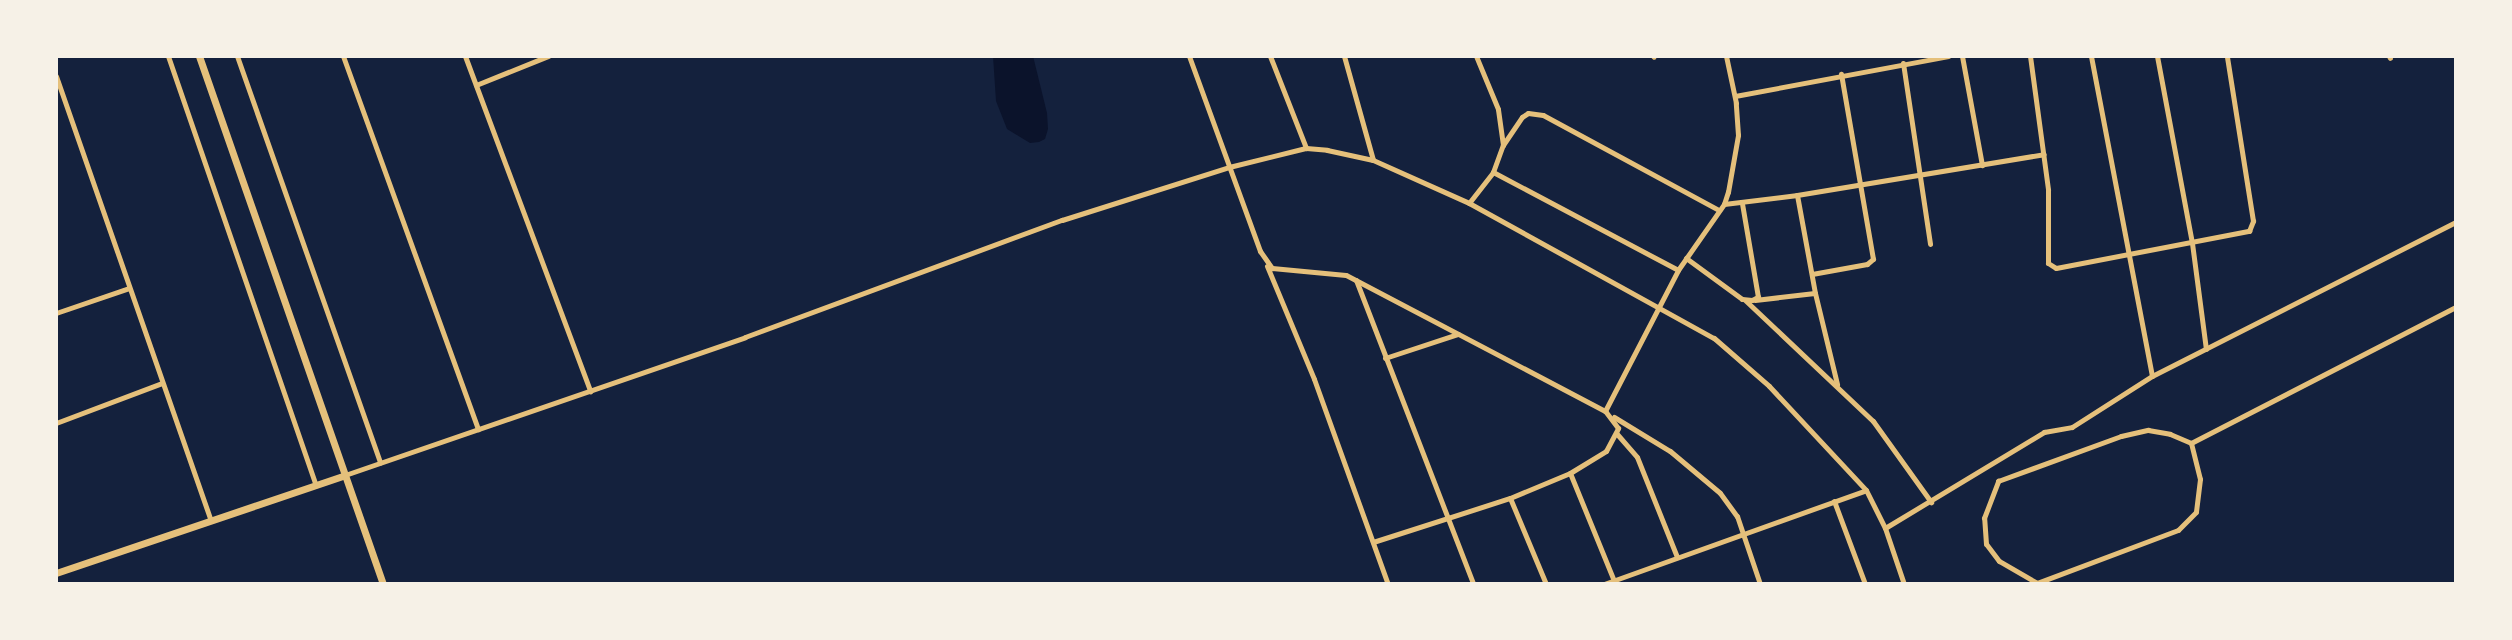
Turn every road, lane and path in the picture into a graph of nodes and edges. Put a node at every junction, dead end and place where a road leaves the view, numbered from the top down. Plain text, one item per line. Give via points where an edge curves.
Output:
1 (168, 56) edge
2 (199, 56) edge
3 (237, 56) edge
4 (343, 56) edge
5 (465, 56) edge
6 (548, 56) edge
7 (1189, 56) edge
8 (1270, 56) edge
9 (1343, 56) edge
10 (1476, 56) edge
11 (1726, 56) edge
12 (1948, 56) edge
13 (1962, 56) edge
14 (2030, 56) edge
15 (2091, 56) edge
16 (2157, 56) edge
17 (2227, 56) edge
18 (1903, 63) junction
19 (1841, 74) junction
20 (56, 76) edge
21 (476, 85) junction
22 (1735, 96) junction
23 (1503, 145) junction
24 (1306, 148) junction
25 (2044, 155) junction
26 (1373, 160) junction
27 (1982, 165) junction
28 (1228, 167) junction
29 (1493, 172) junction
30 (1922, 175) junction
31 (1861, 185) junction
32 (1797, 195) junction
33 (1469, 203) junction
34 (1742, 203) junction
35 (1724, 204) junction
36 (1719, 210) junction
37 (2456, 222) edge
38 (2192, 243) junction
39 (1930, 244) dead end
40 (2127, 254) junction
41 (1686, 258) junction
42 (1265, 262) junction
43 (1678, 270) junction
44 (1812, 274) junction
45 (1356, 280) junction
46 (129, 288) junction
47 (1815, 293) junction
48 (1749, 300) junction
49 (1659, 306) junction
50 (2456, 307) edge
51 (56, 313) edge
52 (1458, 334) junction
53 (2206, 349) junction
54 (1385, 358) junction
55 (2152, 376) junction
56 (162, 383) junction
57 (1836, 384) junction
58 (590, 391) junction
59 (1605, 411) junction
60 (56, 422) edge
61 (478, 429) junction
62 (1617, 434) junction
63 (2190, 443) junction
64 (380, 463) junction
65 (1570, 473) junction
66 (345, 475) junction
67 (316, 485) junction
68 (1866, 490) junction
69 (1510, 498) junction
70 (1834, 501) junction
71 (1931, 502) junction
72 (1448, 519) junction
73 (211, 521) junction
74 (1885, 528) junction
75 (1744, 532) junction
76 (1373, 542) junction
77 (1677, 557) junction
78 (56, 573) edge
79 (1614, 581) junction
80 (383, 584) edge
81 (1388, 584) edge
82 (1473, 584) edge
83 (1546, 584) edge
84 (1604, 584) edge
85 (1760, 584) edge
86 (1865, 584) edge
87 (1904, 584) edge

1 - 67 street
2 - 66 street
3 - 64 street
4 - 61 street
5 - 21 street
6 - 21 street
7 - 28 street
8 - 24 street
9 - 26 street
10 - 23 street via 1498,109
11 - 22 street
12 - 18 street
13 - 27 street
14 - 25 street
15 - 40 street
16 - 38 street
17 - 38 street via 2253,227 2246,233
18 - 19 street
18 - 30 street
19 - 22 street
19 - 31 street
20 - 46 street
21 - 58 street
22 - 35 street via 1738,135
23 - 29 street
23 - 36 street via 1522,117 1536,113
24 - 26 street
24 - 28 street
25 - 27 street
25 - 40 street via 2049,266
26 - 33 street
27 - 30 street
28 - 42 street
28 - 58 street via 1062,220
29 - 33 street
29 - 43 street
30 - 31 street
30 - 39 street
31 - 32 street
31 - 44 street via 1873,259
32 - 34 street
32 - 44 street
33 - 49 street
34 - 35 street
34 - 48 street via 1758,294
35 - 36 street
36 - 41 street
37 - 53 street
38 - 40 street
38 - 53 street
40 - 55 street
41 - 43 street
41 - 48 street
42 - 45 street via 1281,271 1330,271
42 - 76 street via 1314,379
43 - 49 street
44 - 47 street
45 - 52 street
45 - 54 street
46 - 51 street
46 - 56 street
47 - 48 street
47 - 57 street
48 - 57 street
49 - 59 street
49 - 68 street via 1742,360
50 - 63 street
52 - 54 street
52 - 59 street
53 - 55 street
54 - 72 street
55 - 71 street via 2072,427 2044,432
56 - 60 street
56 - 73 street
57 - 71 street via 1873,421
58 - 61 street
59 - 62 street via 1617,424
59 - 75 street via 1702,476 1730,505
61 - 64 street
62 - 65 street via 1606,451
62 - 77 street via 1637,457
63 - 63 street via 2200,479 2196,512 2178,530 2037,583 2000,562 1986,544 1984,518 1998,481 2148,430
64 - 66 street
65 - 69 street
65 - 79 street
66 - 67 street
66 - 80 street
67 - 73 street
68 - 70 street
68 - 74 street
69 - 72 street
69 - 83 street
70 - 75 street
70 - 86 street
71 - 74 street
72 - 76 street
72 - 82 street
73 - 78 street
74 - 87 street
75 - 77 street
75 - 85 street
76 - 81 street
77 - 79 street
79 - 84 street

